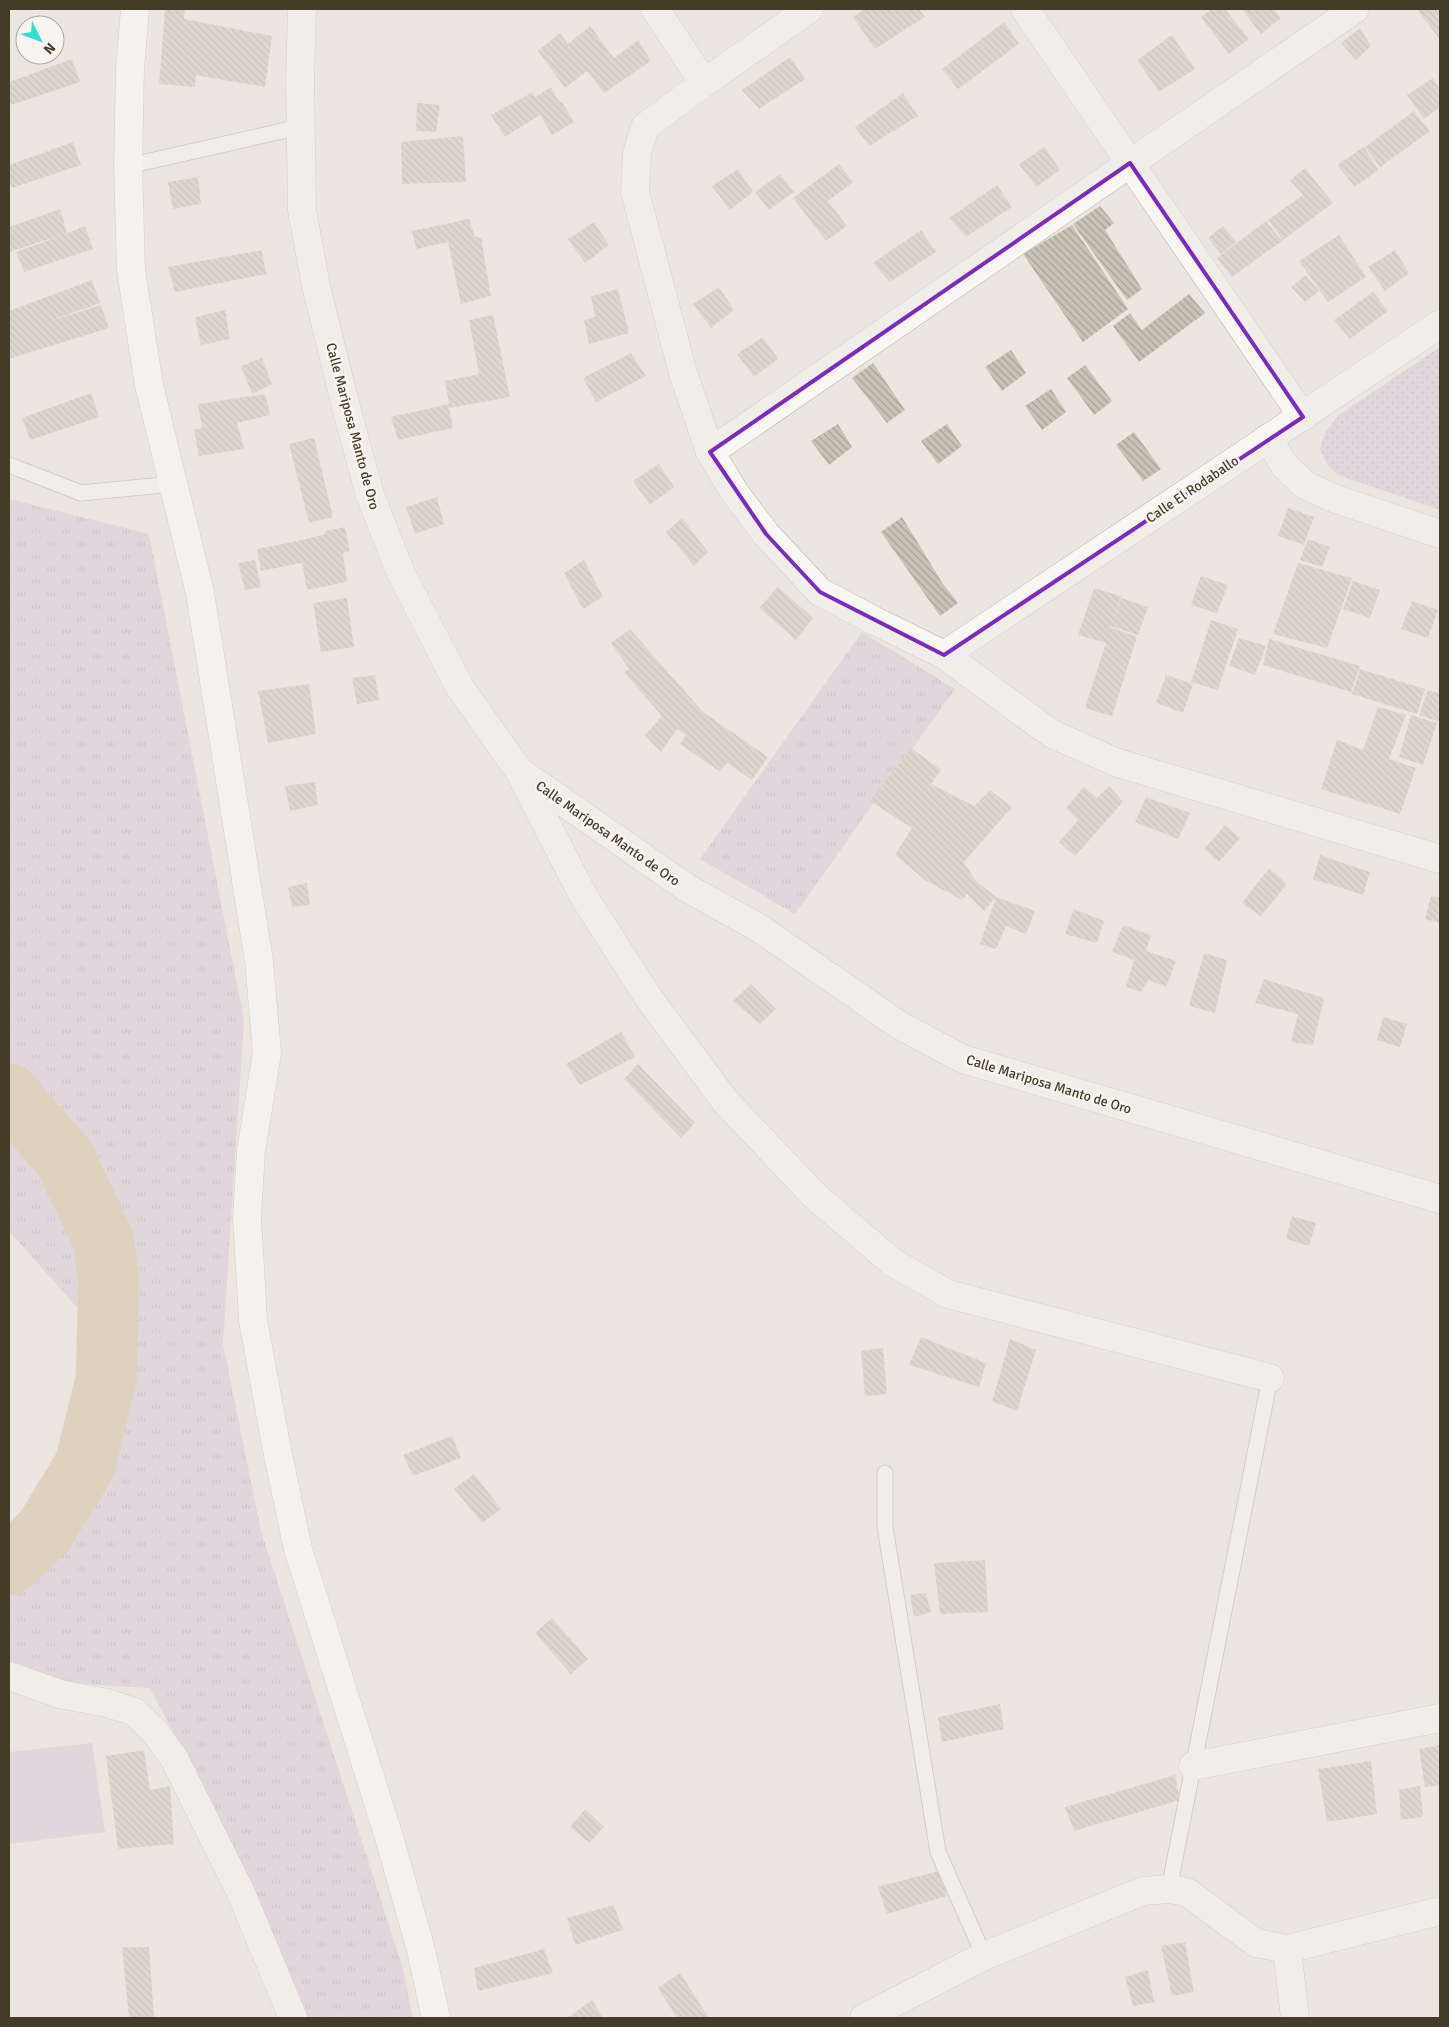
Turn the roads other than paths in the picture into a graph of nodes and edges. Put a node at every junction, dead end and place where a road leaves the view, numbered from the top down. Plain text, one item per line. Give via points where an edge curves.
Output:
1 (135, 9) edge
2 (302, 9) edge
3 (655, 9) edge
4 (809, 9) edge
5 (1025, 9) edge
6 (1355, 9) edge
7 (704, 83) junction
8 (300, 127) junction
9 (1130, 163) junction
10 (128, 166) junction
11 (1440, 324) edge
12 (1303, 417) junction
13 (1268, 438) junction
14 (710, 452) junction
15 (9, 465) edge
16 (173, 484) junction
17 (1440, 534) edge
18 (944, 655) junction
19 (520, 771) junction
20 (1440, 859) edge
21 (1440, 1199) edge
22 (1270, 1378) joint
23 (885, 1473) dead end
24 (9, 1676) edge
25 (1440, 1718) edge
26 (1193, 1766) junction
27 (1169, 1889) junction
28 (1440, 1911) edge
29 (1287, 1949) junction
30 (984, 1956) junction
31 (293, 2018) edge
32 (436, 2018) edge
33 (864, 2018) edge
34 (1295, 2018) edge

1 - 10 street
2 - 8 street, Calle Mariposa Manto de Oro
3 - 7 street
4 - 7 street
5 - 9 street
6 - 9 street
7 - 14 street via 645,127 637,153 635,192 683,373
8 - 10 lane
8 - 19 street, Calle Mariposa Manto de Oro via 302,210 316,286 370,495 400,571 459,686
9 - 12 street
9 - 14 street
10 - 16 street via 131,270 149,385
11 - 12 street, Calle El Rodaballo
12 - 13 street, Calle El Rodaballo
13 - 17 street via 1284,465 1305,485 1332,498
13 - 18 street, Calle El Rodaballo
14 - 18 street via 766,534 820,592
15 - 16 lane via 81,493
16 - 32 street via 200,593 259,961 266,1053 251,1151 247,1217 253,1320 298,1549 389,1837 421,1950
18 - 20 street via 1052,734 1118,764
19 - 21 street, Calle Mariposa Manto de Oro via 687,888 760,928 899,1025 963,1059
19 - 22 street via 584,897 648,997 725,1101 815,1196 892,1262 948,1294
22 - 26 lane
23 - 30 lane via 885,1527 938,1852
24 - 31 street via 60,1694 135,1712 156,1733 175,1760 241,1893
25 - 26 street
26 - 27 lane
27 - 29 street via 1187,1892 1256,1943
27 - 30 street via 1143,1891
28 - 29 street
29 - 34 street
30 - 33 street

